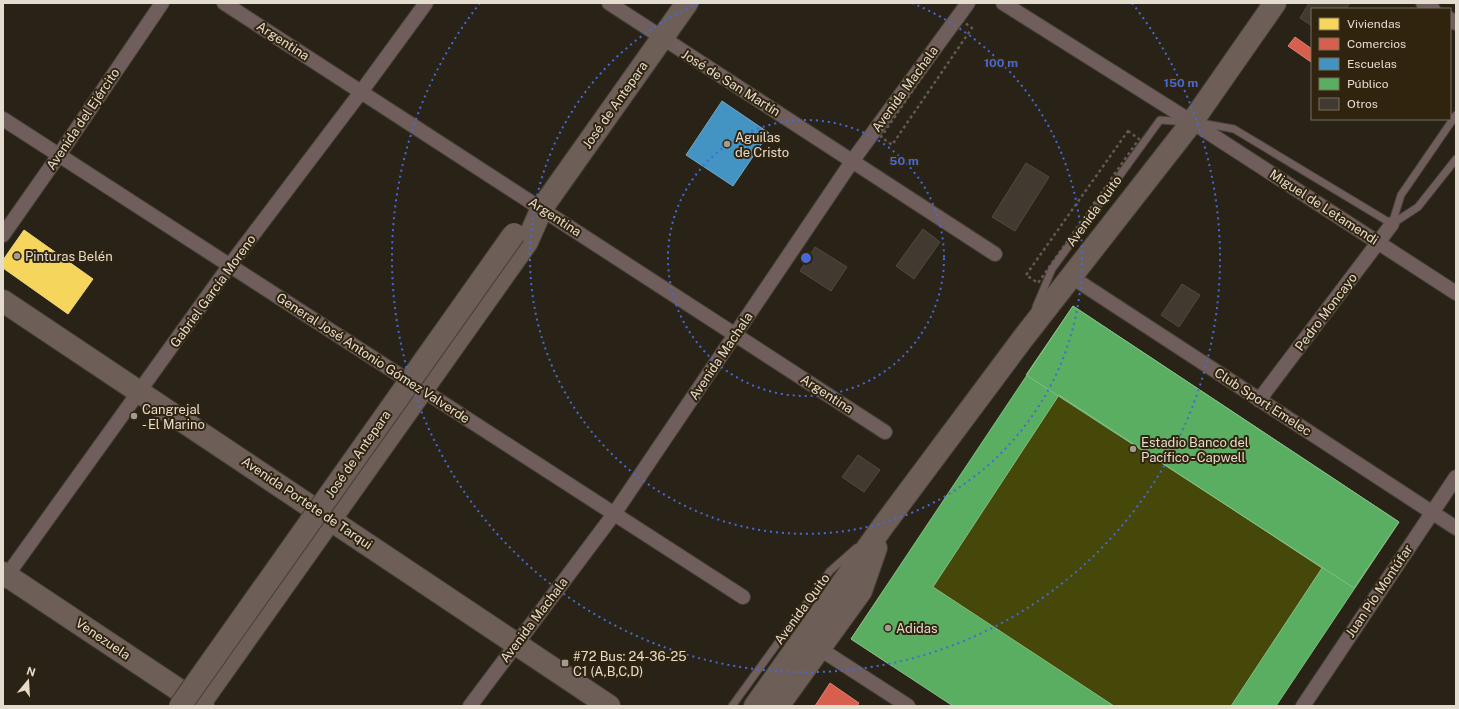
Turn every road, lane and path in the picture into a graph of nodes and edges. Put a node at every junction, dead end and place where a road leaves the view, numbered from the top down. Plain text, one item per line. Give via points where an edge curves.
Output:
1 (162, 3) edge
2 (224, 3) edge
3 (426, 3) edge
4 (609, 3) edge
5 (688, 3) edge
6 (968, 3) edge
7 (1002, 3) edge
8 (1274, 3) edge
9 (662, 38) junction
10 (361, 92) junction
11 (1456, 115) edge
12 (3, 119) edge
13 (1192, 122) junction
14 (60, 155) junction
15 (1456, 159) edge
16 (853, 160) junction
17 (542, 208) junction
18 (1392, 224) junction
19 (3, 235) edge
20 (1379, 242) junction
21 (995, 254) dead end
22 (230, 266) junction
23 (1070, 276) junction
24 (1456, 293) edge
25 (3, 301) edge
26 (735, 334) junction
27 (1024, 337) junction
28 (422, 389) junction
29 (138, 392) junction
30 (1259, 400) junction
31 (885, 432) dead end
32 (1456, 478) edge
33 (1432, 512) junction
34 (614, 514) junction
35 (331, 519) junction
36 (884, 525) junction
37 (1456, 528) edge
38 (4, 576) edge
39 (743, 597) dead end
40 (516, 643) junction
41 (820, 649) junction
42 (195, 705) edge
43 (470, 706) edge
44 (609, 706) edge
45 (732, 706) edge
46 (755, 706) edge
47 (778, 706) edge
48 (908, 706) edge
49 (1303, 706) edge

1 - 14 street, Avenida del Ejército
2 - 10 street, Argentina
3 - 10 street, Gabriel García Moreno
4 - 9 street, José de San Martín
5 - 9 main road, José de Antepara
6 - 16 street, Avenida Machala
7 - 13 street, Miguel de Letamendi
8 - 13 main road, Avenida Quito
9 - 16 street, José de San Martín
9 - 17 main road, José de Antepara
10 - 17 street, Argentina
10 - 22 street, Gabriel García Moreno
11 - 18 lane, Pedro Moncayo via 1401,195
12 - 14 street, General José Antonio Gómez Valverde
13 - 18 lane, Miguel de Letamendi via 1234,129
13 - 20 street, Miguel de Letamendi
13 - 23 main road, Avenida Quito
13 - 27 lane, Avenida Quito via 1160,120 1052,268
14 - 19 street, Avenida del Ejército
14 - 22 street, General José Antonio Gómez Valverde
15 - 18 lane, Pedro Moncayo via 1418,207
16 - 21 street, José de San Martín
16 - 26 street, Avenida Machala
17 - 26 street, Argentina
17 - 28 main road, José de Antepara via 527,242
17 - 42 main road, José de Antepara, bridge via 514,234
18 - 20 street, Pedro Moncayo
20 - 24 street, Miguel de Letamendi
20 - 30 street, Pedro Moncayo
22 - 28 street, General José Antonio Gómez Valverde
22 - 29 street, Gabriel García Moreno
23 - 27 main road, Avenida Quito
23 - 30 street, Club Sport Emelec
25 - 29 main road, Avenida Portete de Tarqui
26 - 31 street, Argentina
26 - 34 street, Avenida Machala
27 - 36 main road, Avenida Quito
28 - 34 street, General José Antonio Gómez Valverde
28 - 35 main road, José de Antepara
29 - 35 main road, Avenida Portete de Tarqui
29 - 38 street, Gabriel García Moreno
30 - 33 street, Club Sport Emelec
32 - 33 street, Juan Pío Montúfar
33 - 37 street, Club Sport Emelec
33 - 49 street, Juan Pío Montúfar
34 - 39 street, General José Antonio Gómez Valverde
34 - 40 street, Avenida Machala
35 - 40 main road, Avenida Portete de Tarqui
35 - 42 main road, José de Antepara
36 - 41 main road, Avenida Quito via 861,591
36 - 45 lane, Avenida Quito via 830,571
36 - 46 main road, Avenida Quito
38 - 42 main road, Venezuela
40 - 43 street, Avenida Machala
40 - 44 main road, Avenida Portete de Tarqui
41 - 47 main road, Avenida Quito
41 - 48 street

